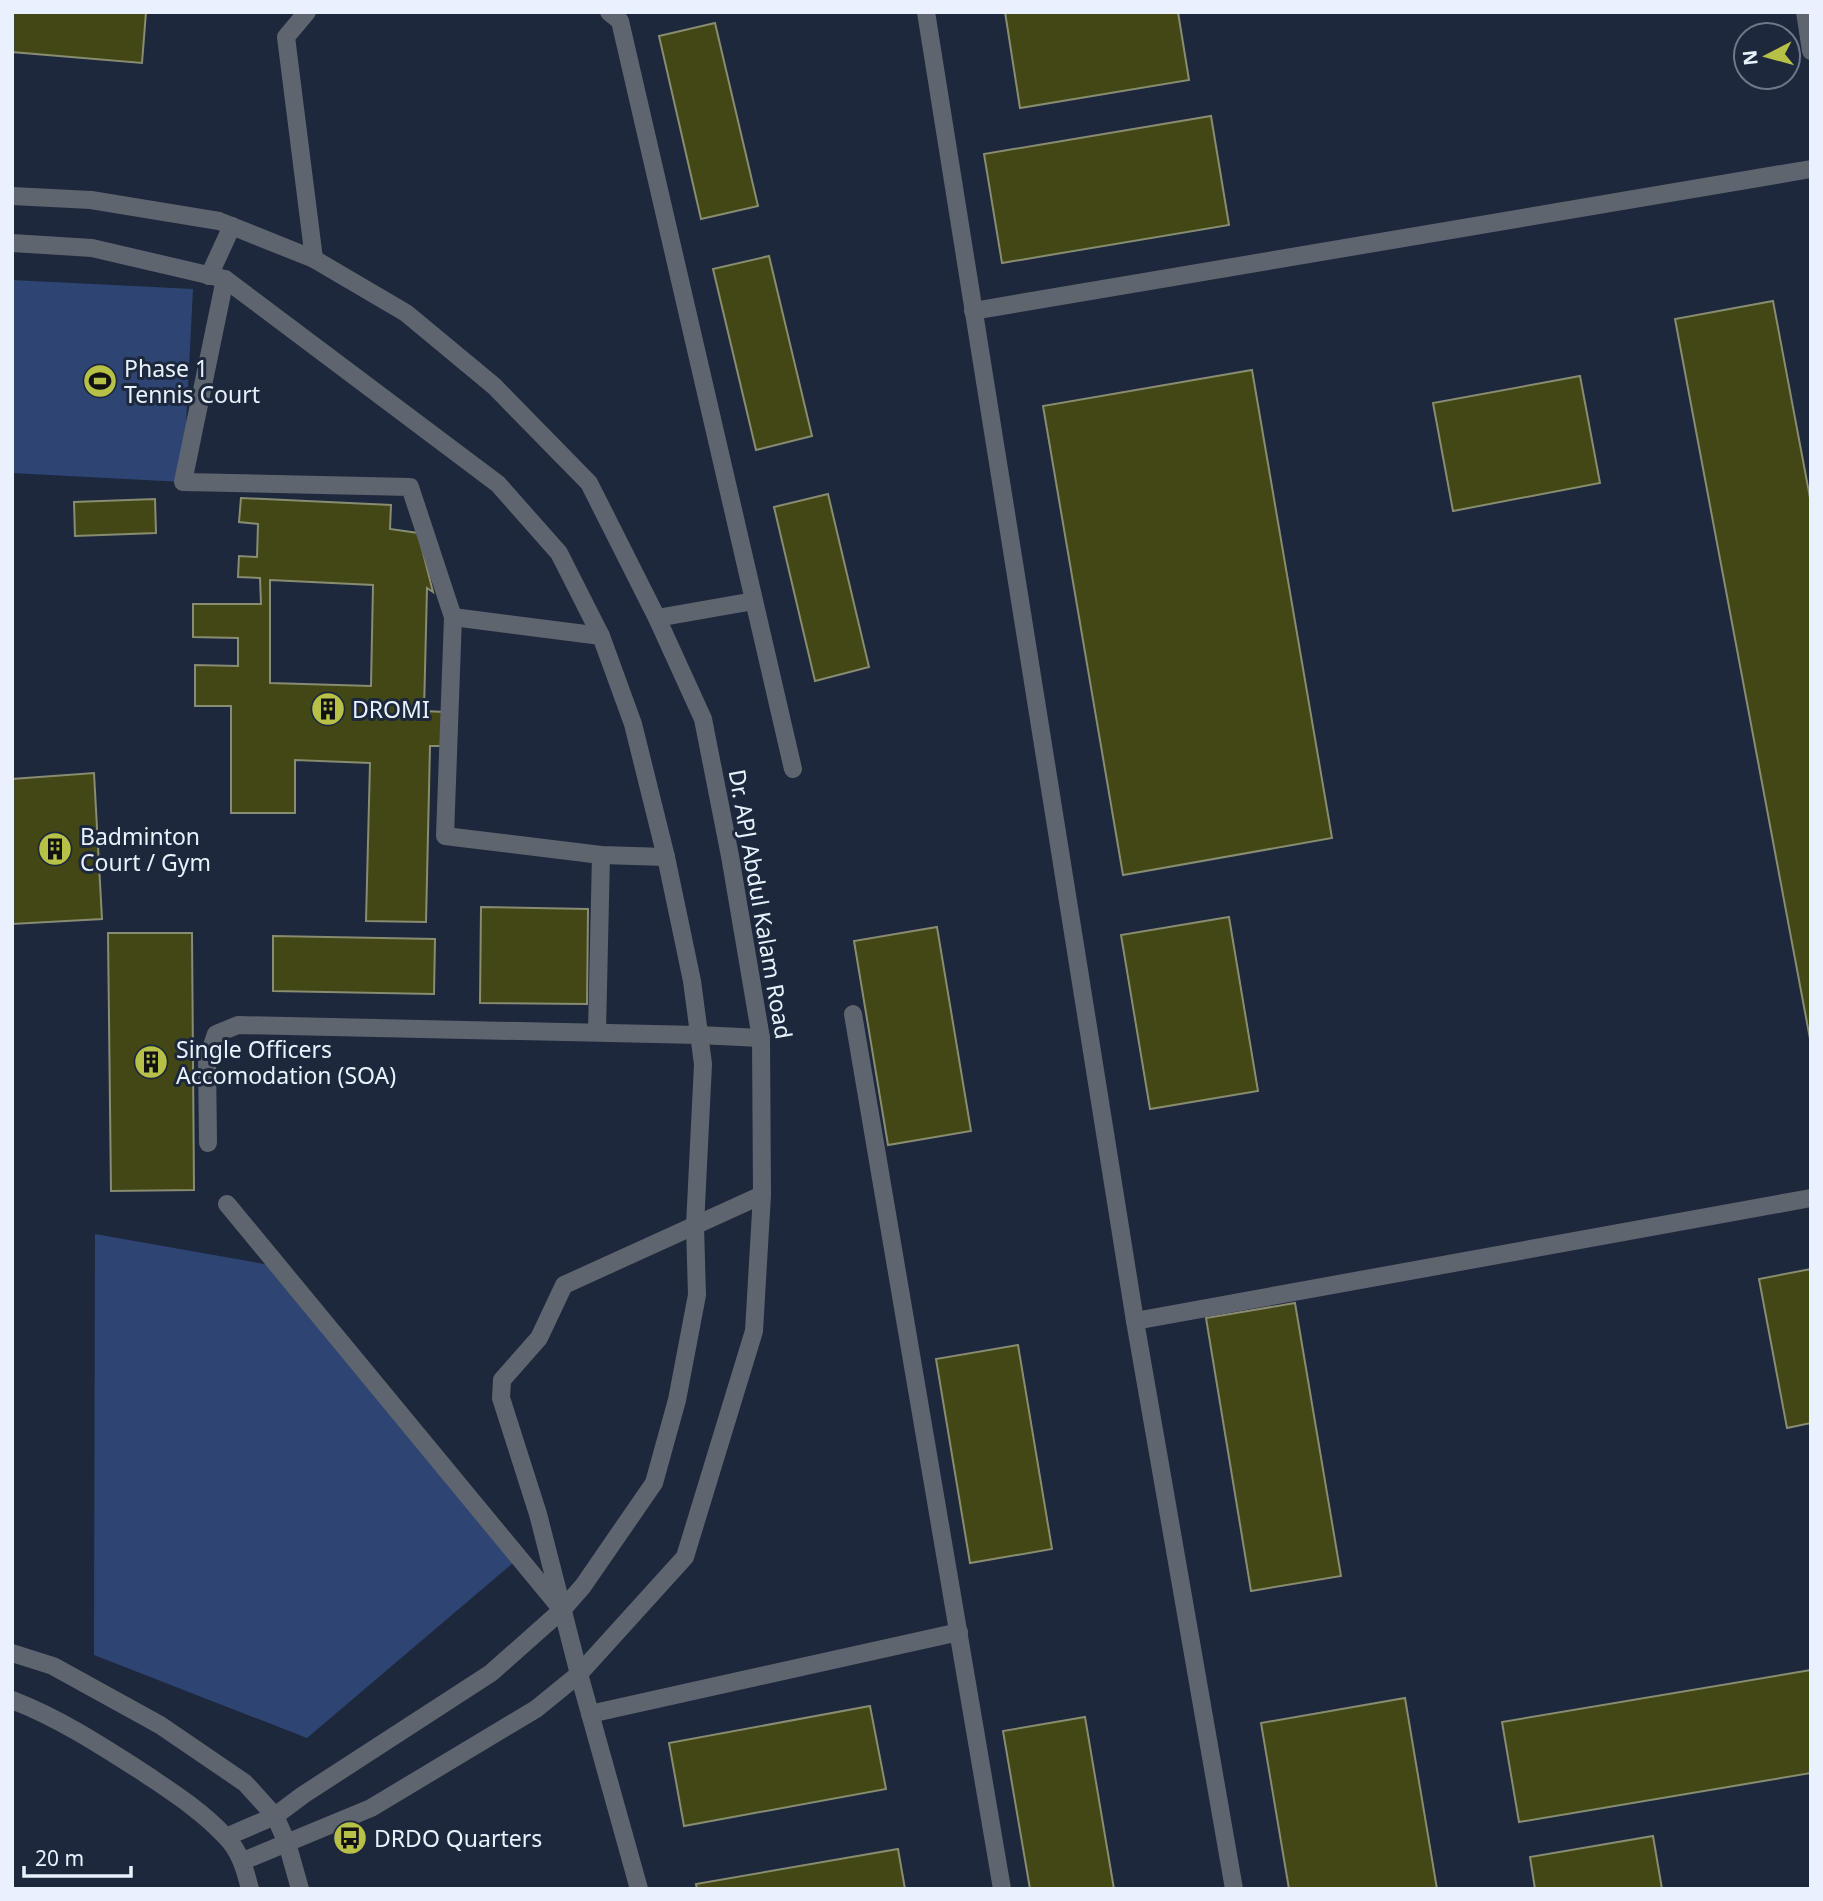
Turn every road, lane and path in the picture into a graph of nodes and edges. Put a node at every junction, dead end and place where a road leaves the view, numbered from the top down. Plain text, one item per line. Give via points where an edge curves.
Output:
1 (307, 12) edge
2 (610, 12) edge
3 (926, 12) edge
4 (1805, 12) edge
5 (1811, 51) edge
6 (1811, 169) edge
7 (12, 196) edge
8 (232, 226) junction
9 (12, 243) edge
10 (314, 259) junction
11 (217, 278) junction
12 (973, 311) junction
13 (754, 601) junction
14 (453, 617) junction
15 (657, 618) junction
16 (601, 636) junction
17 (793, 769) dead end
18 (601, 855) junction
19 (666, 857) junction
20 (853, 1014) dead end
21 (597, 1032) junction
22 (699, 1035) junction
23 (761, 1038) junction
24 (208, 1143) dead end
25 (762, 1195) junction
26 (1811, 1198) edge
27 (227, 1205) dead end
28 (695, 1226) junction
29 (1135, 1321) junction
30 (562, 1610) junction
31 (959, 1632) junction
32 (12, 1653) edge
33 (579, 1674) junction
34 (12, 1700) edge
35 (590, 1714) junction
36 (275, 1816) junction
37 (226, 1837) junction
38 (287, 1843) junction
39 (243, 1861) junction
40 (250, 1889) edge
41 (300, 1889) edge
42 (639, 1889) edge
43 (1002, 1889) edge
44 (1234, 1889) edge

1 - 10 street via 286,37
2 - 13 street via 620,21
3 - 12 street
4 - 5 street
6 - 12 street
7 - 8 street, Dr. APJ Abdul Kalam Road via 91,200
8 - 10 street, Dr. APJ Abdul Kalam Road
8 - 11 street
9 - 11 street via 92,248
10 - 15 street, Dr. APJ Abdul Kalam Road via 406,313 494,386 589,483
11 - 14 street via 183,482 410,487
11 - 16 street via 498,484 559,553
12 - 29 street
13 - 15 street
13 - 17 street
14 - 16 street
14 - 18 street via 444,836
15 - 23 street, Dr. APJ Abdul Kalam Road via 703,719
16 - 19 street via 633,724
18 - 19 street
18 - 21 street
19 - 22 street
20 - 31 street
21 - 22 street
21 - 24 street via 238,1025 216,1034 207,1060
22 - 23 street
22 - 28 street via 703,1063
23 - 25 street, Dr. APJ Abdul Kalam Road
25 - 28 street
25 - 33 street, Dr. APJ Abdul Kalam Road via 754,1331 685,1557
26 - 29 street
27 - 30 street
28 - 30 street via 697,1295 677,1400 654,1483
28 - 30 street via 564,1285 539,1338 502,1380 501,1398
29 - 44 street
30 - 33 street
30 - 36 street via 491,1673
31 - 35 street
31 - 43 street
32 - 36 street via 53,1666 160,1725 245,1783
33 - 35 street
33 - 38 street, Dr. APJ Abdul Kalam Road via 536,1709 403,1790
34 - 37 street via 42,1712 115,1755 181,1798
35 - 42 street
36 - 37 street
36 - 38 street
37 - 39 street
38 - 39 street, Dr. APJ Abdul Kalam Road
38 - 41 street
39 - 40 street

